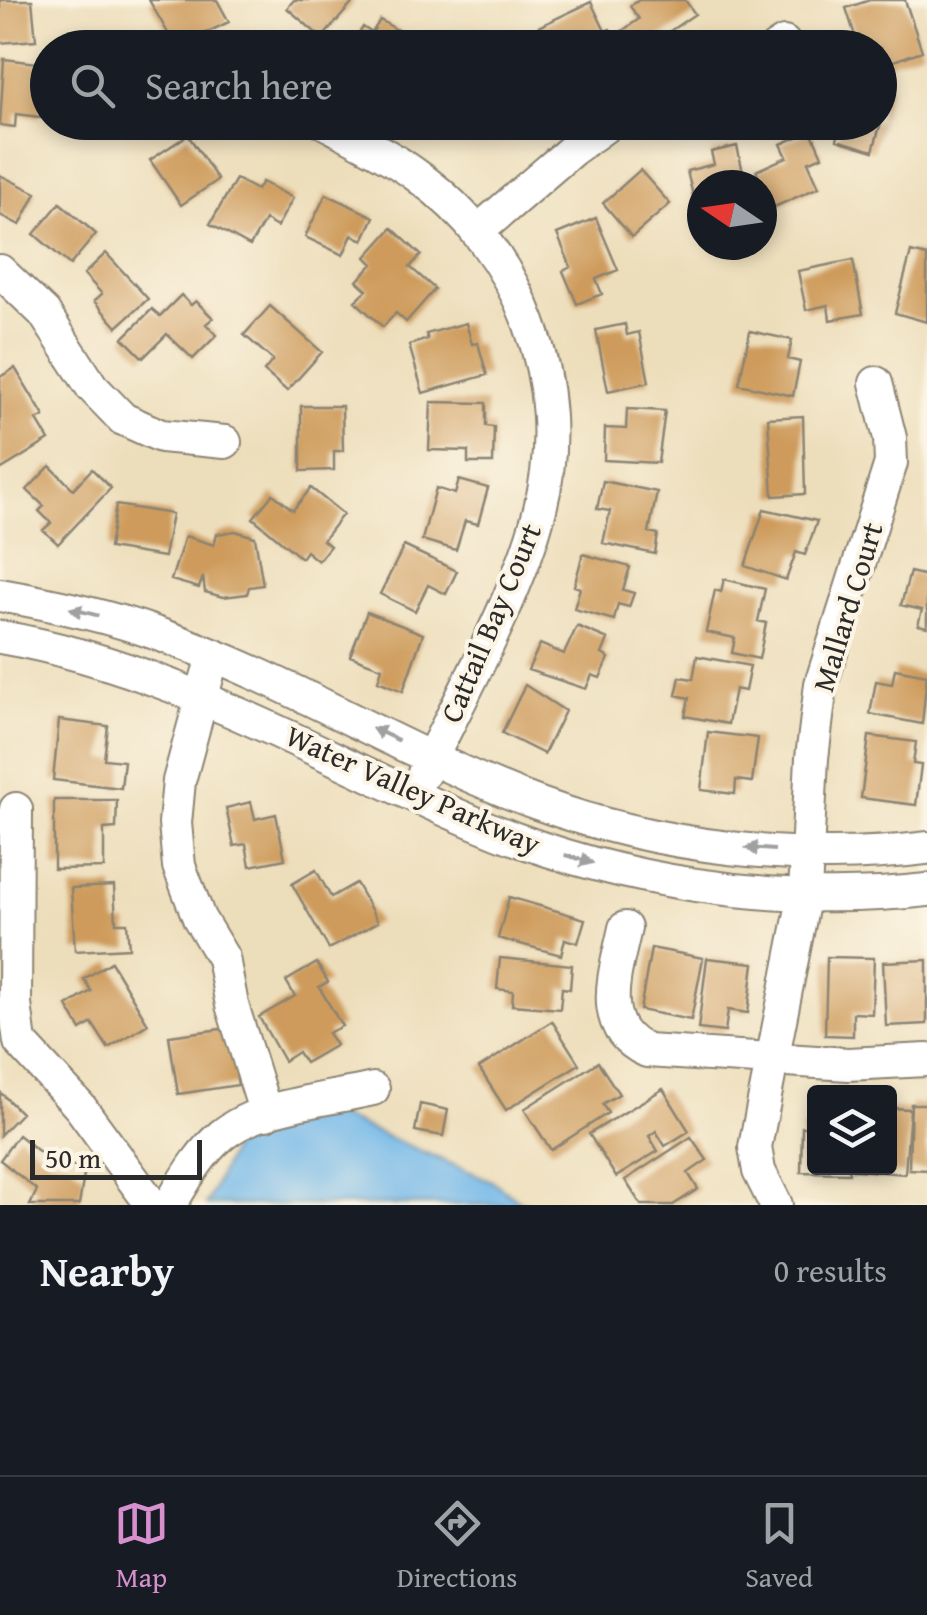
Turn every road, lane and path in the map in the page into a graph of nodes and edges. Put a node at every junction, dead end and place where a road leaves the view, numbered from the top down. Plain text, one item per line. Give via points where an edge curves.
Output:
1 (355, 140) edge
2 (586, 140) edge
3 (478, 232) junction
4 (0, 272) edge
5 (876, 383) dead end
6 (225, 442) dead end
7 (0, 595) edge
8 (0, 637) edge
9 (213, 656) junction
10 (202, 696) junction
11 (432, 756) junction
12 (414, 795) junction
13 (16, 809) dead end
14 (927, 848) edge
15 (809, 852) junction
16 (927, 890) edge
17 (806, 893) junction
18 (625, 928) dead end
19 (927, 1060) edge
20 (772, 1061) junction
21 (374, 1089) dead end
22 (266, 1114) junction
23 (152, 1205) edge
24 (170, 1205) edge
25 (776, 1205) edge

1 - 3 street, Cattail Bay Court via 416,175
2 - 3 street
3 - 11 street, Cattail Bay Court via 505,271 534,336 548,396 550,455 531,540
4 - 6 street via 44,313 92,387 122,419 161,436
5 - 15 street, Mallard Court via 891,463 825,668 812,758
9 -> 7 street, Water Valley Parkway via 120,622
8 - 10 street, Water Valley Parkway via 94,658
9 - 10 street
11 -> 9 street, Water Valley Parkway
10 - 12 street, Water Valley Parkway
10 - 22 street via 179,780 178,866 223,958
11 - 12 street, Cattail Bay Court
15 -> 11 street, Water Valley Parkway via 717,845 596,820 527,799
12 -> 17 street, Water Valley Parkway via 582,861 705,885
13 - 23 street via 20,1042 80,1107
14 - 15 street, Water Valley Parkway
15 - 17 street, Mallard Court
16 - 17 street, Water Valley Parkway
17 - 20 street, Mallard Court
18 - 20 street via 611,1003 626,1038 647,1051
19 - 20 street
20 - 25 street, Mallard Court via 756,1158
21 - 22 street
22 - 24 street via 224,1133 196,1161

